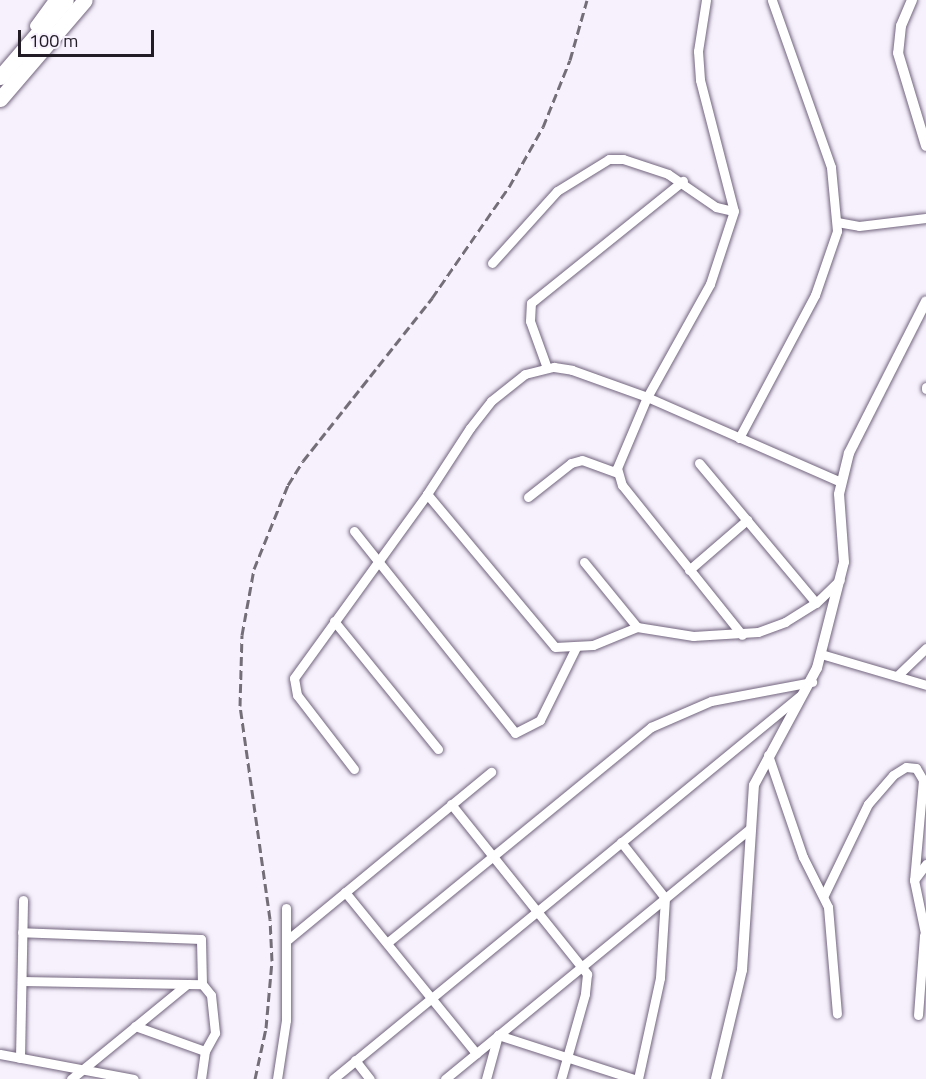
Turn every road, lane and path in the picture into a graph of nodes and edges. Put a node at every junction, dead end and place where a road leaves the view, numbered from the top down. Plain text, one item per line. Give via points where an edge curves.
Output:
1 (54, 0) edge
2 (66, 0) edge
3 (85, 0) edge
4 (706, 0) edge
5 (772, 0) edge
6 (912, 0) edge
7 (0, 76) edge
8 (0, 99) edge
9 (926, 146) edge
10 (683, 181) junction
11 (734, 211) junction
12 (926, 218) edge
13 (837, 222) junction
14 (492, 263) dead end
15 (926, 301) edge
16 (547, 368) junction
17 (647, 397) junction
18 (739, 438) junction
19 (699, 463) dead end
20 (618, 473) junction
21 (841, 482) junction
22 (427, 494) junction
23 (528, 496) dead end
24 (747, 520) junction
25 (354, 531) dead end
26 (378, 561) junction
27 (584, 562) dead end
28 (689, 570) junction
29 (842, 578) junction
30 (816, 603) junction
31 (334, 621) junction
32 (637, 627) junction
33 (742, 635) junction
34 (576, 647) junction
35 (926, 648) edge
36 (821, 654) junction
37 (898, 675) junction
38 (810, 685) junction
39 (926, 685) edge
40 (438, 749) dead end
41 (768, 754) junction
42 (354, 769) dead end
43 (491, 772) dead end
44 (452, 804) junction
45 (749, 829) junction
46 (621, 842) junction
47 (493, 855) junction
48 (926, 864) edge
49 (914, 880) junction
50 (345, 892) junction
51 (824, 895) junction
52 (665, 898) junction
53 (24, 900) dead end
54 (286, 908) dead end
55 (537, 909) junction
56 (22, 932) junction
57 (925, 937) edge
58 (286, 941) junction
59 (387, 943) junction
60 (583, 965) junction
61 (22, 981) junction
62 (187, 984) junction
63 (202, 984) junction
64 (431, 998) junction
65 (837, 1014) dead end
66 (918, 1015) dead end
67 (135, 1026) junction
68 (498, 1035) junction
69 (205, 1051) junction
70 (476, 1053) junction
71 (0, 1054) edge
72 (567, 1057) junction
73 (20, 1058) junction
74 (356, 1060) junction
75 (84, 1068) junction
76 (71, 1079) edge
77 (134, 1079) edge
78 (201, 1079) edge
79 (277, 1079) edge
80 (333, 1079) edge
81 (370, 1079) edge
82 (445, 1079) edge
83 (486, 1079) edge
84 (561, 1079) edge
85 (636, 1079) edge
86 (716, 1079) edge

1 - 7 street
2 - 7 highway
3 - 8 highway
4 - 11 street via 699,51 700,80
5 - 13 street via 831,167
6 - 9 street via 899,33 898,53
10 - 11 street via 716,207
10 - 14 street via 623,159 609,159 557,191
10 - 16 street via 531,303 530,321
11 - 17 street via 710,284
12 - 13 street via 860,226
13 - 18 street via 831,256 815,295
15 - 21 street via 849,453
16 - 17 street via 572,370
16 - 22 street via 525,374 491,401
17 - 18 street
17 - 20 street via 620,455
18 - 21 street
19 - 24 street
20 - 23 street via 582,460 571,463
20 - 28 street via 622,485
21 - 29 street
22 - 26 street
22 - 34 street via 555,647
24 - 28 street
24 - 30 street
25 - 26 street
26 - 31 street
26 - 34 street via 515,733 540,720
27 - 32 street
28 - 33 street
29 - 30 street
29 - 36 street
30 - 33 street via 785,622
31 - 40 street
31 - 42 street via 300,668 294,687
32 - 33 street via 693,636
32 - 34 street via 593,645
35 - 37 street
36 - 37 street
36 - 38 street
37 - 39 street
38 - 41 street
38 - 46 street
38 - 47 street via 711,701 666,718
41 - 45 street via 754,785
41 - 51 street via 802,857
43 - 44 street
44 - 47 street
44 - 50 street
45 - 52 street
45 - 86 street via 742,970
46 - 52 street
46 - 55 street
47 - 55 street
47 - 59 street
48 - 49 street
49 - 51 street via 922,780 915,768 906,767 893,775 868,804
49 - 57 street
50 - 58 street
50 - 59 street
51 - 65 street via 831,917
52 - 60 street
52 - 85 street via 660,978
53 - 56 street
54 - 58 street
55 - 60 street
55 - 64 street
56 - 61 street
56 - 63 street via 201,939
57 - 66 street
58 - 79 street via 286,1020
59 - 64 street
60 - 68 street
60 - 72 street via 585,994
61 - 62 street
61 - 73 street
62 - 63 street
62 - 67 street
63 - 69 street via 212,995 215,1021 215,1033
64 - 70 street
64 - 74 street
67 - 69 street
67 - 75 street
68 - 70 street
68 - 72 street
68 - 83 street
69 - 78 street
70 - 82 street
71 - 73 street
72 - 84 street
72 - 85 street
73 - 75 street
74 - 80 street
74 - 81 street
75 - 76 street
75 - 77 street

